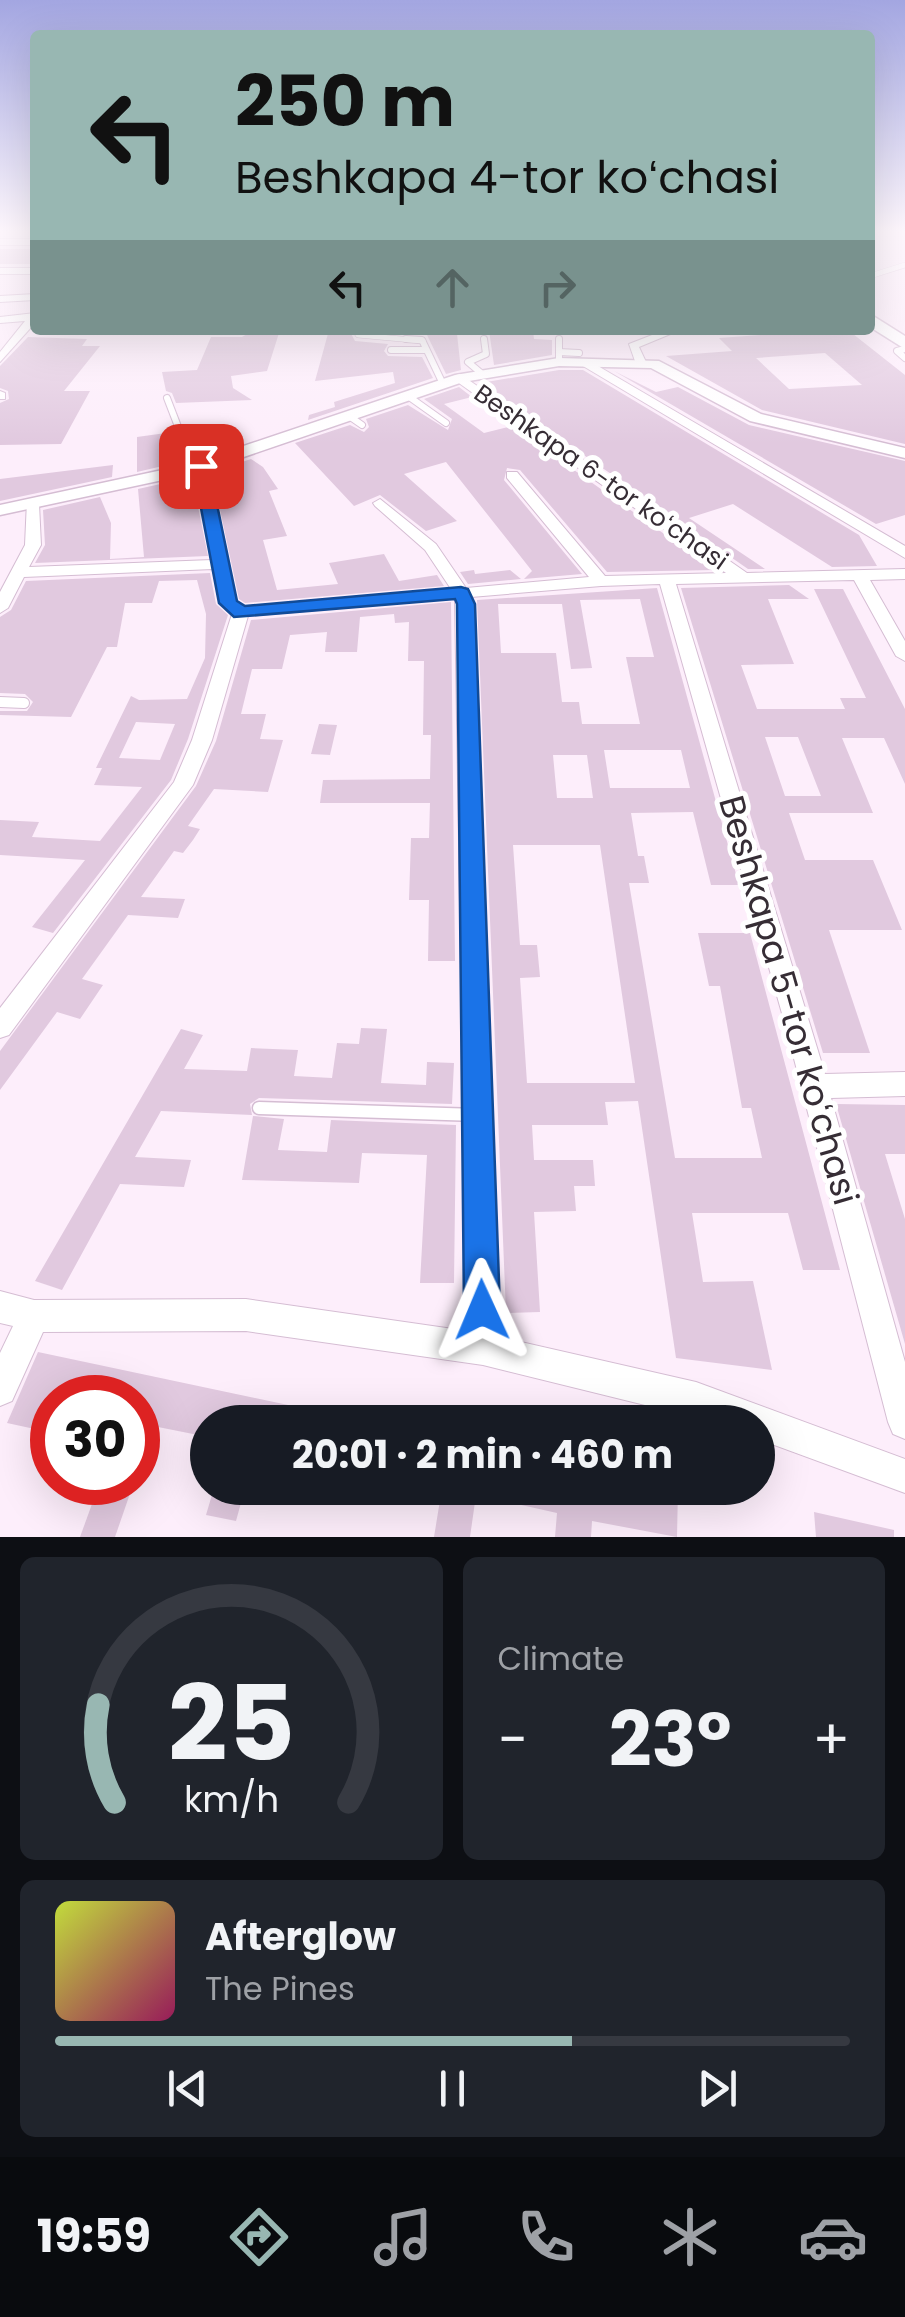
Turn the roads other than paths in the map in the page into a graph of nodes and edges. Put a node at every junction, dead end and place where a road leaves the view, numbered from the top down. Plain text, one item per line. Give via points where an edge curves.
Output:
1 (875, 311) edge
2 (30, 316) edge
3 (0, 320) edge
4 (30, 321) edge
5 (875, 323) edge
6 (905, 332) edge
7 (363, 335) edge
8 (420, 335) edge
9 (663, 335) edge
10 (416, 338) junction
11 (484, 339) dead end
12 (558, 339) dead end
13 (905, 347) edge
14 (391, 350) dead end
15 (426, 350) junction
16 (558, 357) junction
17 (581, 357) junction
18 (905, 358) edge
19 (0, 359) edge
20 (640, 362) junction
21 (482, 373) junction
22 (451, 381) junction
23 (408, 396) junction
24 (167, 398) dead end
25 (446, 424) dead end
26 (905, 453) edge
27 (197, 467) junction
28 (512, 475) dead end
29 (380, 503) dead end
30 (32, 504) junction
31 (0, 510) edge
32 (905, 553) edge
33 (219, 564) junction
34 (19, 572) junction
35 (905, 574) edge
36 (742, 576) junction
37 (860, 576) junction
38 (667, 580) junction
39 (601, 581) junction
40 (461, 593) junction
41 (0, 608) edge
42 (241, 612) junction
43 (905, 656) edge
44 (0, 702) edge
45 (24, 704) dead end
46 (0, 1026) edge
47 (905, 1084) edge
48 (815, 1086) junction
49 (259, 1108) dead end
50 (478, 1116) junction
51 (0, 1308) edge
52 (34, 1316) junction
53 (483, 1348) junction
54 (0, 1389) edge
55 (905, 1422) edge
56 (905, 1476) edge

1 - 6 highway
2 - 3 street
4 - 19 street
5 - 13 highway
7 - 10 lane
8 - 10 lane
9 - 20 street via 633,346
10 - 15 lane
11 - 21 lane via 486,354 468,362
12 - 16 lane
13 - 18 lane via 897,351
14 - 15 lane
15 - 22 lane
16 - 17 street
16 - 21 street
17 - 20 street
17 - 32 street
20 - 26 street via 668,369 756,418
21 - 22 street
22 - 23 street
22 - 36 street, Beshkapa 6-tor koʻchasi
23 - 25 lane
23 - 27 street via 356,420
24 - 27 lane
27 - 30 street
27 - 33 street
28 - 39 street
29 - 40 street via 432,546
30 - 31 street
30 - 34 street via 33,546
33 - 34 street
33 - 42 street via 228,603
34 - 41 street
35 - 37 street
36 - 37 street
36 - 38 street
37 - 43 street
38 - 39 street
38 - 48 street, Beshkapa 5-tor koʻchasi
39 - 40 street
40 - 42 street
40 - 50 street
42 - 46 street via 183,785
44 - 45 lane
47 - 48 street
48 - 55 street, Beshkapa 5-tor koʻchasi
49 - 50 lane
50 - 53 street
51 - 52 street
52 - 53 street via 246,1315
52 - 54 street
53 - 56 street via 696,1399

